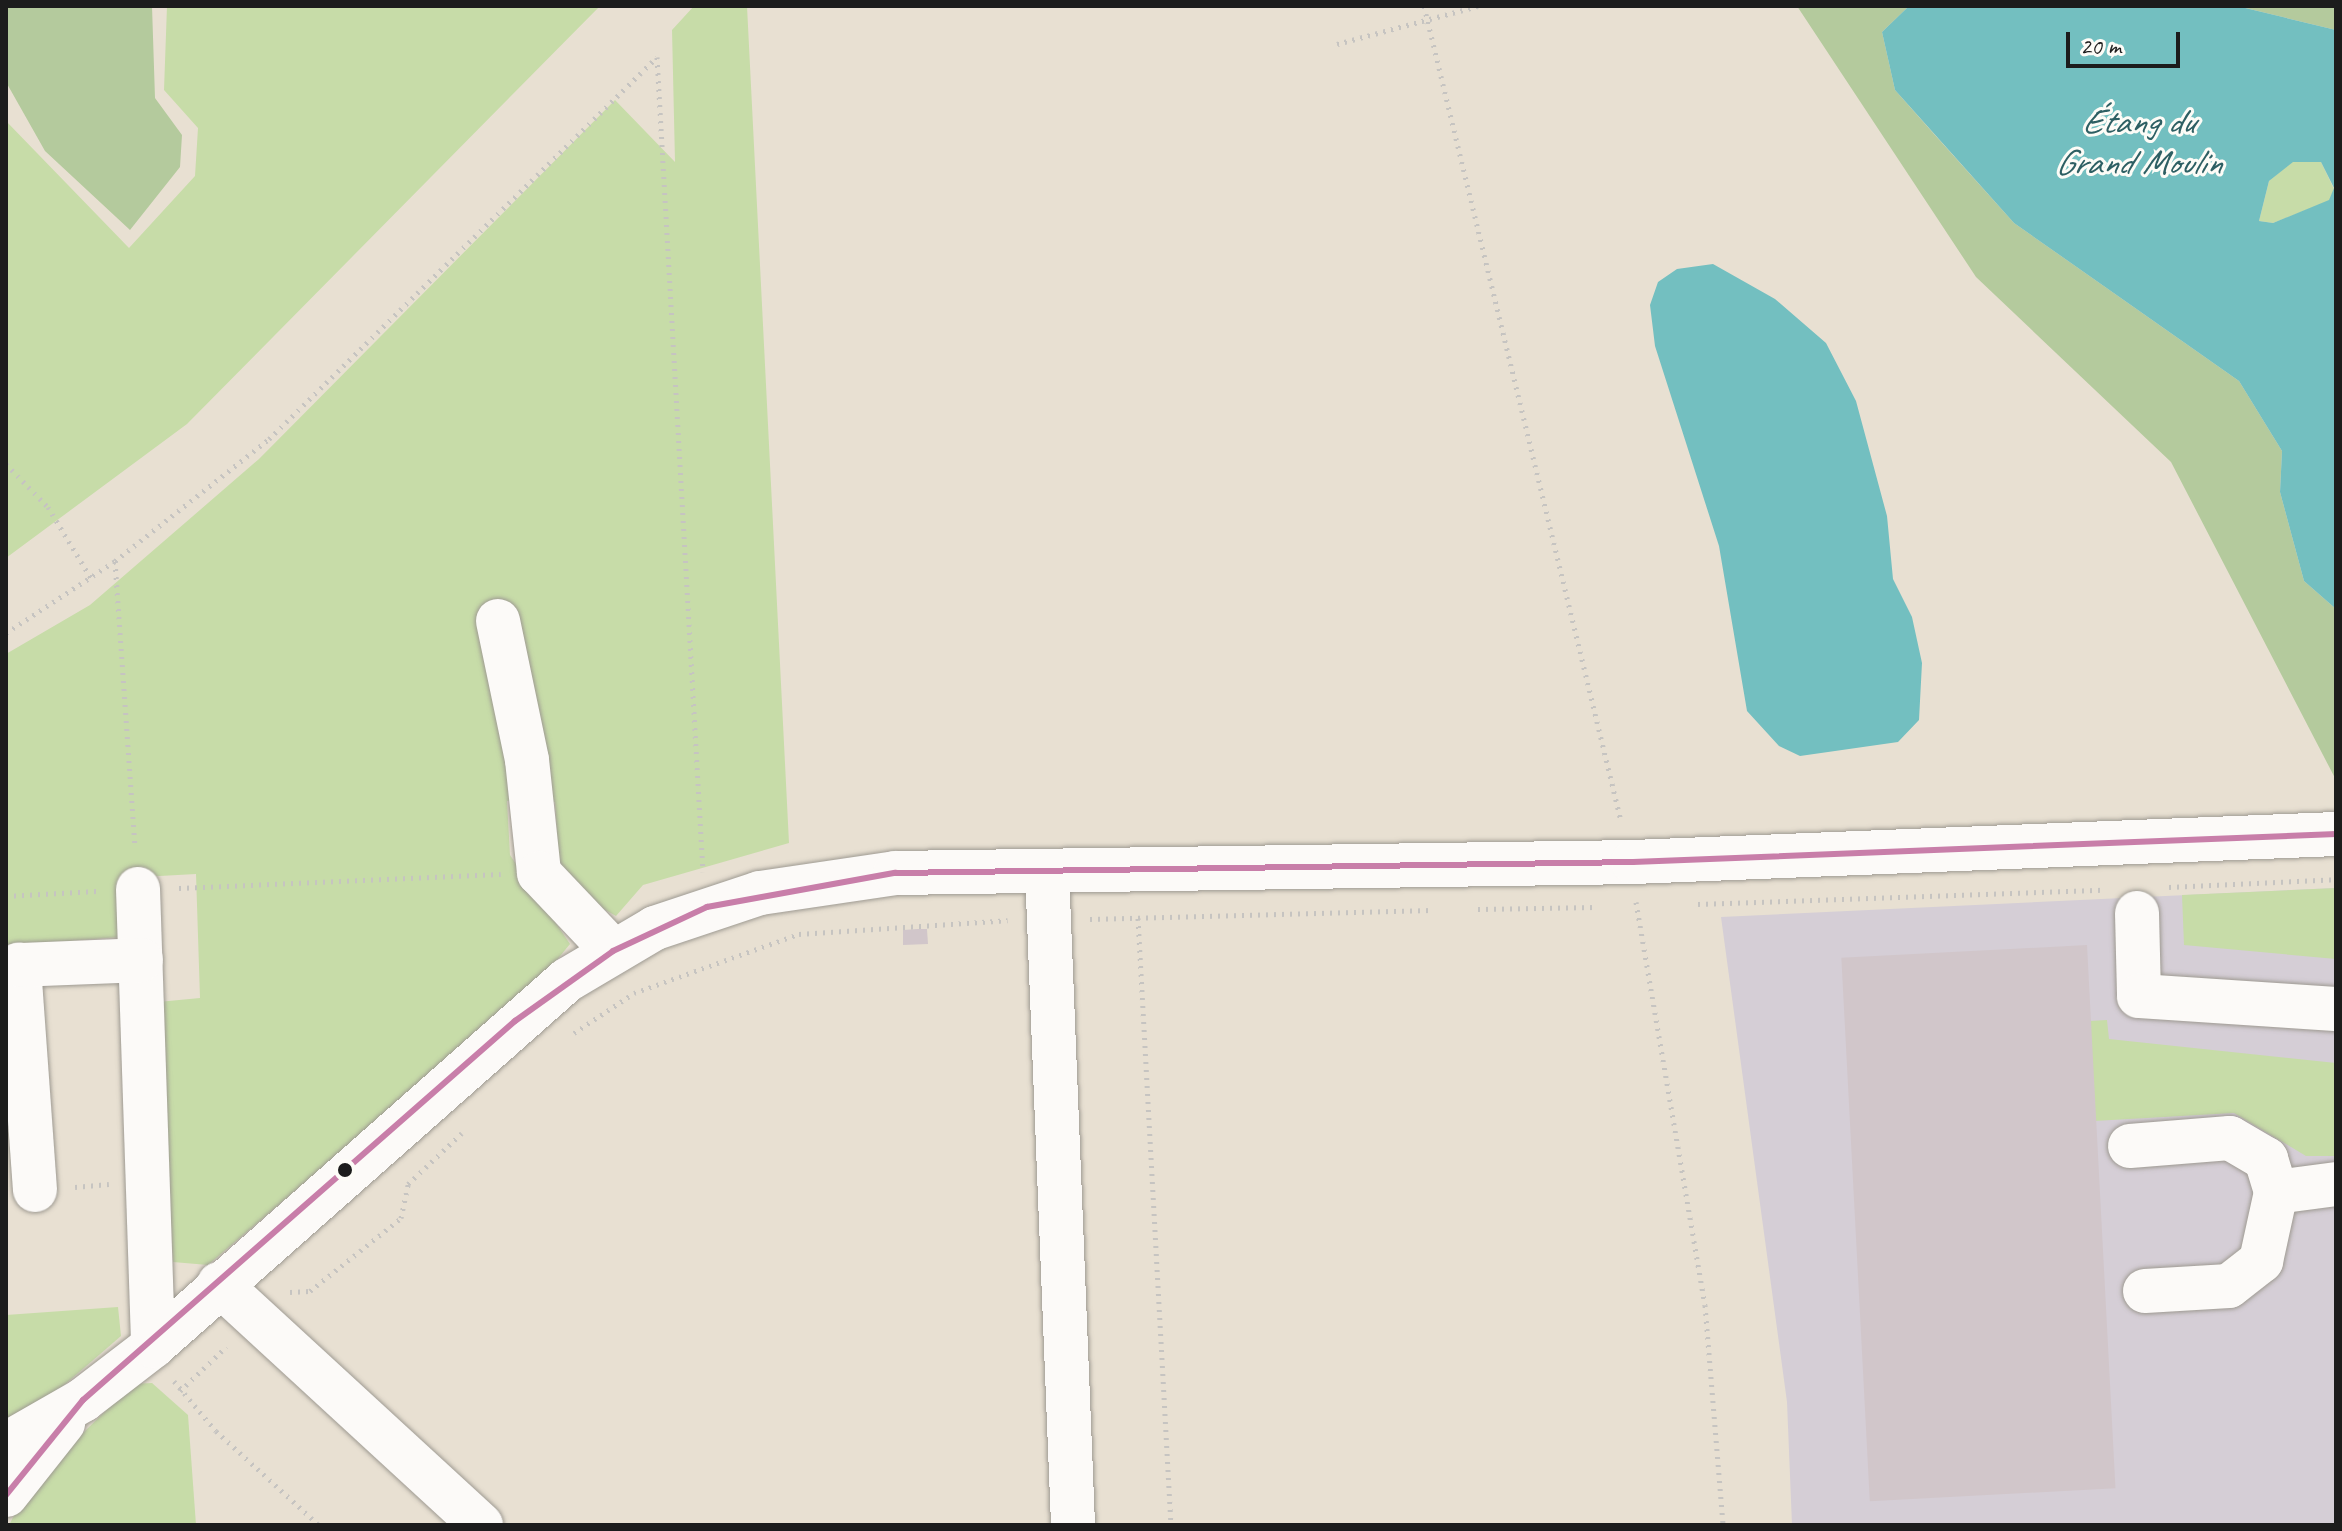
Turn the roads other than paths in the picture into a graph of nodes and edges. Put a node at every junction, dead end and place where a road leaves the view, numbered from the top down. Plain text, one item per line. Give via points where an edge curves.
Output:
1 (498, 621) dead end
2 (2336, 834) edge
3 (1047, 871) junction
4 (138, 889) road end
5 (2137, 913) dead end
6 (613, 951) junction
7 (141, 960) junction
8 (2336, 1009) edge
9 (2130, 1146) dead end
10 (2336, 1184) edge
11 (35, 1190) road end
12 (2276, 1192) junction
13 (219, 1284) junction
14 (2145, 1291) dead end
15 (153, 1346) junction
16 (83, 1400) junction
17 (6, 1444) edge
18 (6, 1495) edge
19 (481, 1525) edge
20 (1073, 1525) edge

1 - 6 street via 527,760 539,873
2 - 3 street via 1633,862
3 - 6 street via 826,880 707,907
3 - 20 street
4 - 7 street
5 - 8 street via 2139,996
6 - 13 street via 515,1021
7 - 11 street via 19,965
7 - 15 street
9 - 12 street via 2230,1138 2266,1159
10 - 12 street
12 - 14 street via 2261,1261 2229,1286
13 - 15 street
13 - 19 street
15 - 16 street
16 - 17 street
16 - 18 street

